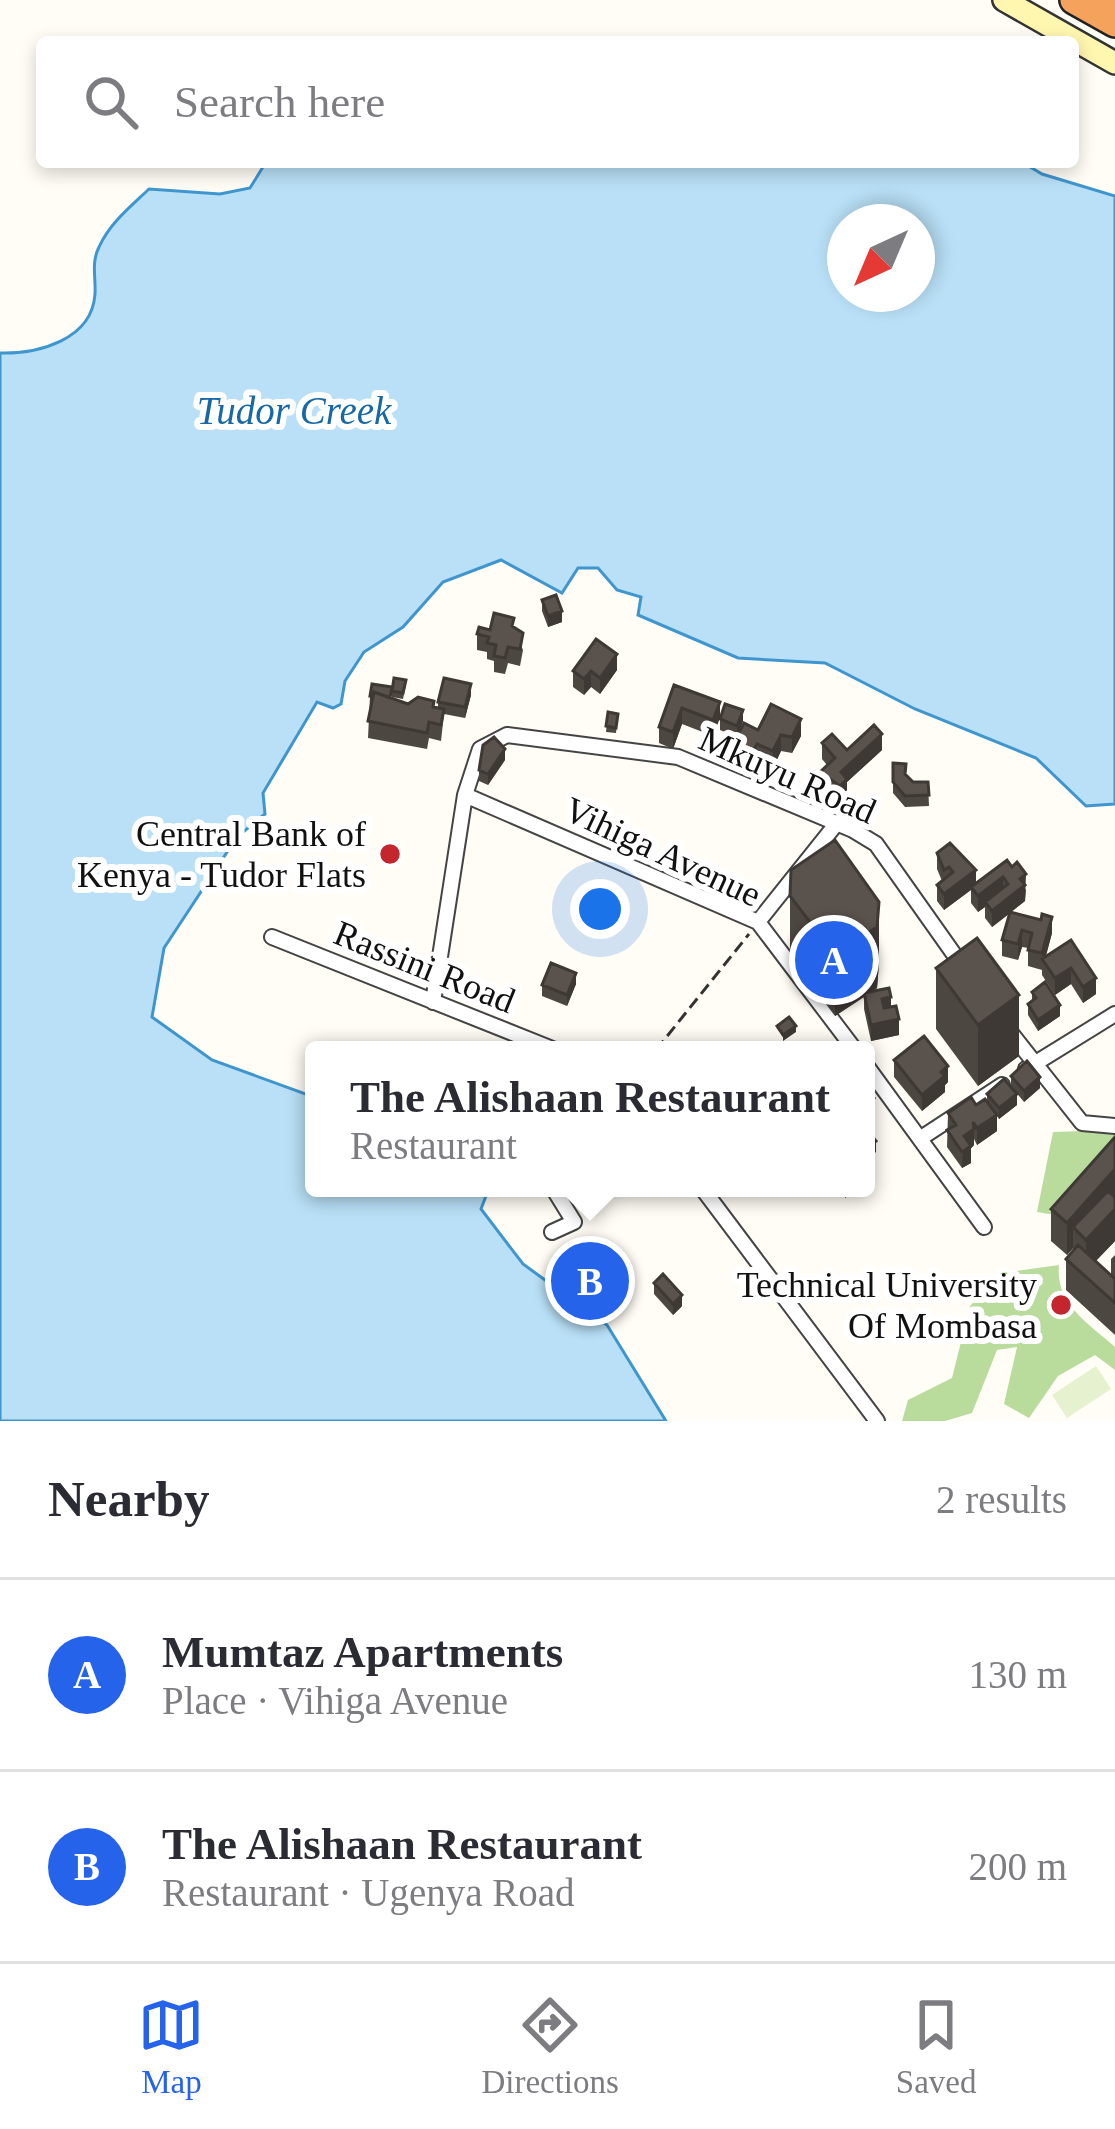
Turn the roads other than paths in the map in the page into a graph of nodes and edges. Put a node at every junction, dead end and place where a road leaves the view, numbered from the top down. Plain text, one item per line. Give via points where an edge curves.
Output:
1 (1004, 0) edge
2 (1074, 0) edge
3 (1115, 23) edge
4 (1067, 36) edge
5 (1079, 43) edge
6 (1115, 63) edge
7 (465, 795) junction
8 (837, 823) junction
9 (758, 922) junction
10 (272, 937) dead end
11 (969, 976) edge
12 (433, 1002) junction
13 (995, 1011) edge
14 (1115, 1014) edge
15 (532, 1041) edge
16 (848, 1041) edge
17 (1034, 1064) junction
18 (875, 1077) edge
19 (1115, 1126) edge
20 (921, 1138) junction
21 (559, 1197) edge
22 (709, 1197) edge
23 (984, 1227) dead end
24 (552, 1232) dead end
25 (877, 1421) edge

1 - 4 main road
2 - 3 highway
5 - 6 main road
7 - 8 street, Mkuyu Road via 480,749 507,735 678,757
7 - 9 street, Vihiga Avenue
7 - 12 street
8 - 9 street
8 - 11 street, Mkuyu Road via 876,844
9 - 16 street, Vihiga Avenue
10 - 12 street, Rassini Road
12 - 15 street, Rassini Road
13 - 17 street
14 - 17 street
17 - 19 street via 1082,1123
17 - 20 street
18 - 20 street
20 - 23 street
21 - 24 street via 574,1222
22 - 25 street

